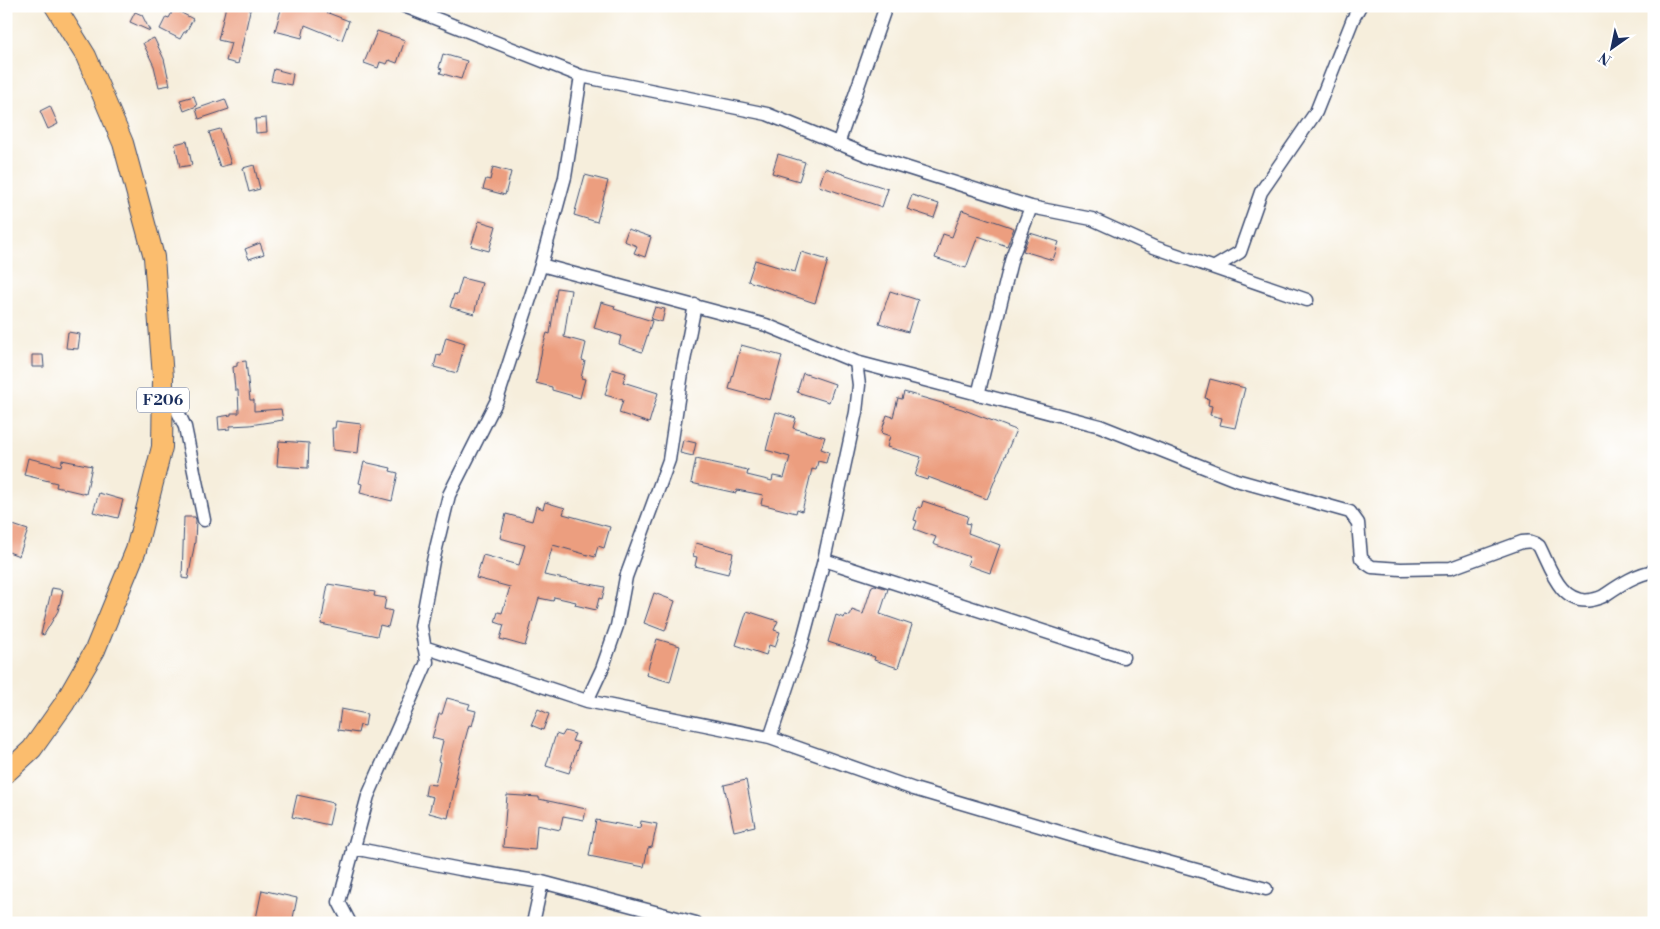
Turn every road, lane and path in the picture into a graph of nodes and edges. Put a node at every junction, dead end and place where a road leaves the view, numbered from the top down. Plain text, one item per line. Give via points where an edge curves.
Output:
1 (55, 6) edge
2 (404, 6) edge
3 (886, 6) edge
4 (1360, 6) edge
5 (581, 76) junction
6 (838, 144) junction
7 (1032, 207) junction
8 (541, 265) junction
9 (1215, 267) junction
10 (1307, 300) dead end
11 (695, 305) junction
12 (856, 362) junction
13 (163, 378) junction
14 (978, 395) junction
15 (204, 520) dead end
16 (824, 560) junction
17 (1654, 571) edge
18 (424, 647) junction
19 (1123, 657) dead end
20 (587, 701) junction
21 (770, 738) junction
22 (6, 773) edge
23 (353, 848) junction
24 (542, 882) junction
25 (1266, 889) dead end
26 (350, 923) edge
27 (533, 923) edge
28 (696, 923) edge

1 - 13 main road, F206 via 86,56 123,143 154,257
2 - 5 street
3 - 6 street
4 - 9 street via 1316,112 1261,192 1240,252
5 - 6 street via 767,114
5 - 8 street via 565,178
6 - 7 street
7 - 9 street via 1092,219 1154,247
7 - 14 street via 1012,257
8 - 11 street
8 - 18 street via 497,400 449,495 421,626
9 - 10 street
11 - 12 street via 766,324
11 - 20 street via 669,460 626,577 616,626 602,669
12 - 14 street
12 - 16 street via 859,385 856,412
13 - 15 street via 185,428
13 - 22 main road, F206 via 162,447 136,550 96,650 32,749
14 - 17 street via 1100,426 1236,480 1350,512 1358,523 1361,558 1372,567 1451,568 1529,541 1539,546 1560,588 1576,600 1603,597 1643,573
16 - 19 street
16 - 21 street
18 - 20 street
18 - 23 street via 427,662 368,796
20 - 21 street
21 - 25 street via 914,789
23 - 24 street
23 - 26 street via 339,902
24 - 27 street
24 - 28 street

